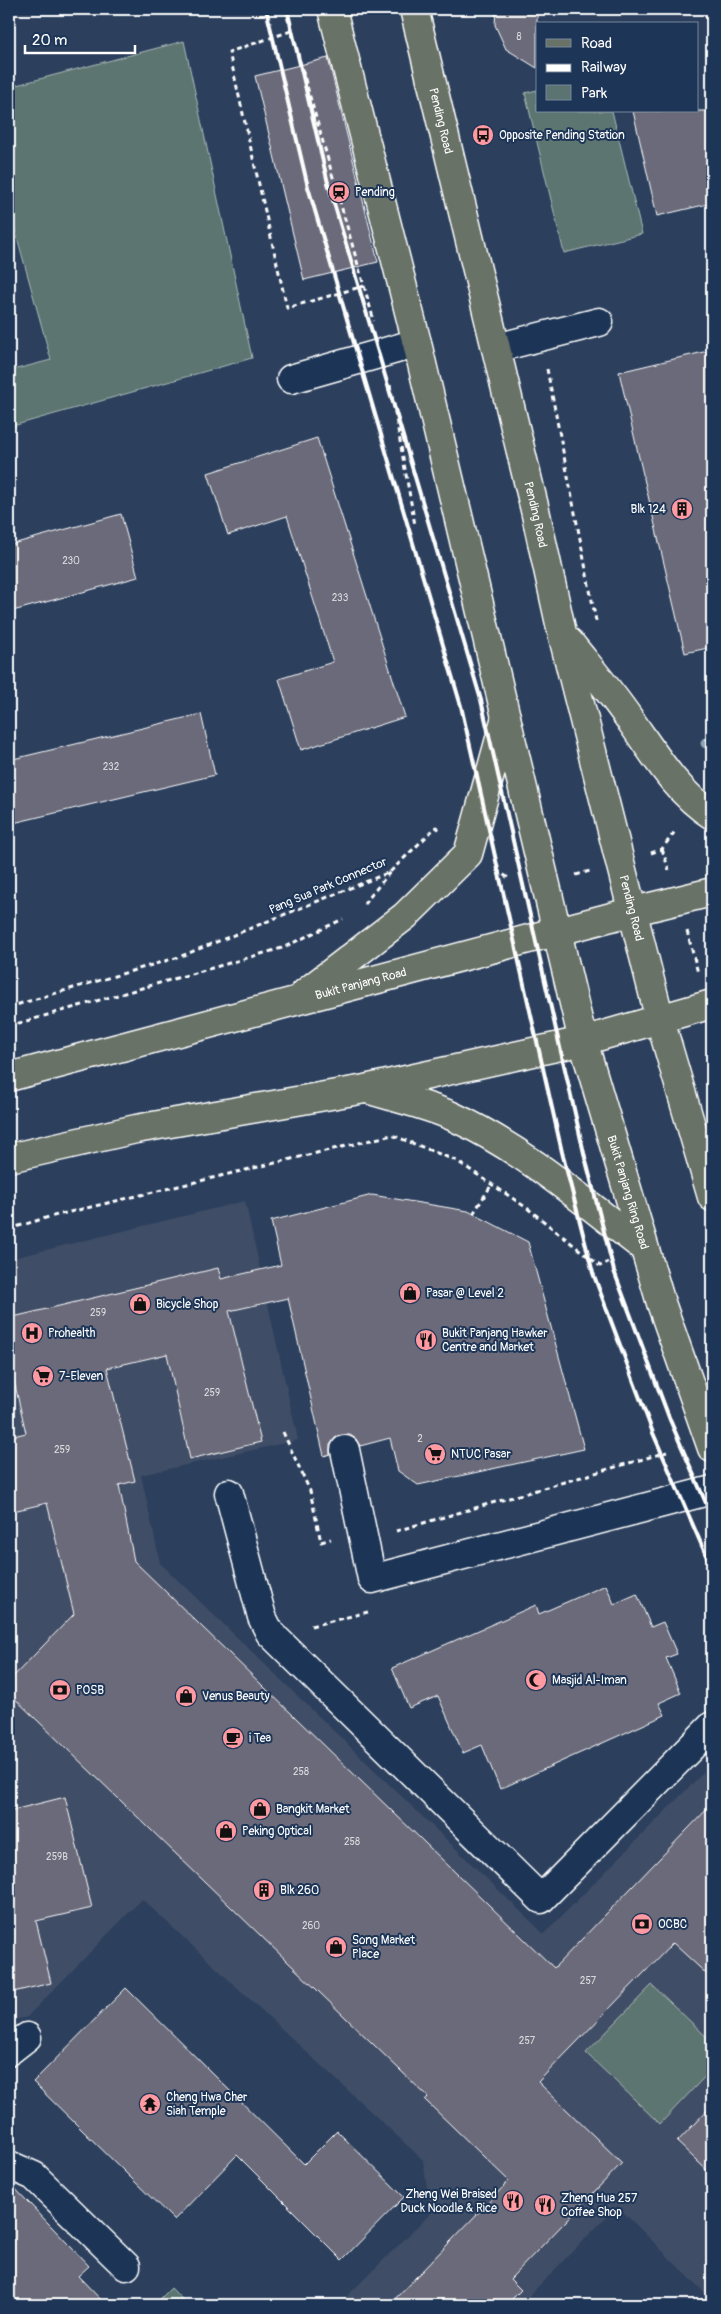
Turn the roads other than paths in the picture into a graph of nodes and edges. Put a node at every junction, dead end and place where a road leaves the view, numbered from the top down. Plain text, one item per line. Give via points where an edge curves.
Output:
1 (332, 9) edge
2 (414, 9) edge
3 (599, 322) dead end
4 (418, 342) junction
5 (496, 348) junction
6 (291, 379) dead end
7 (562, 633) junction
8 (507, 715) junction
9 (704, 810) edge
10 (712, 892) edge
11 (634, 911) junction
12 (558, 932) junction
13 (295, 1001) junction
14 (709, 1005) edge
15 (660, 1020) junction
16 (583, 1041) junction
17 (9, 1076) edge
18 (365, 1089) junction
19 (9, 1158) edge
20 (712, 1197) edge
21 (643, 1246) junction
22 (712, 1448) edge
23 (345, 1450) dead end
24 (712, 1490) edge
25 (228, 1493) dead end
26 (712, 1726) edge
27 (9, 2165) edge
28 (126, 2266) dead end

1 - 4 main road
2 - 5 main road, Pending Road
3 - 5 lane
4 - 6 lane
4 - 8 main road
5 - 7 main road, Pending Road
7 - 9 main road via 656,757
7 - 11 main road, Pending Road
8 - 12 main road
8 - 13 main road via 468,854 405,916
10 - 11 main road, Bukit Panjang Road
11 - 12 main road, Bukit Panjang Road
11 - 15 main road, Pending Road
12 - 13 main road, Bukit Panjang Road
12 - 16 main road, Bukit Panjang Ring Road
13 - 17 main road, Bukit Panjang Road
14 - 15 main road
15 - 16 main road
15 - 20 main road
16 - 18 main road
16 - 21 main road, Bukit Panjang Ring Road
18 - 19 main road via 136,1129
18 - 21 main road via 453,1116 500,1141
21 - 22 main road, Bukit Panjang Ring Road
23 - 24 lane via 372,1578
25 - 26 lane via 259,1606 270,1633 541,1899
27 - 28 lane via 34,2176

